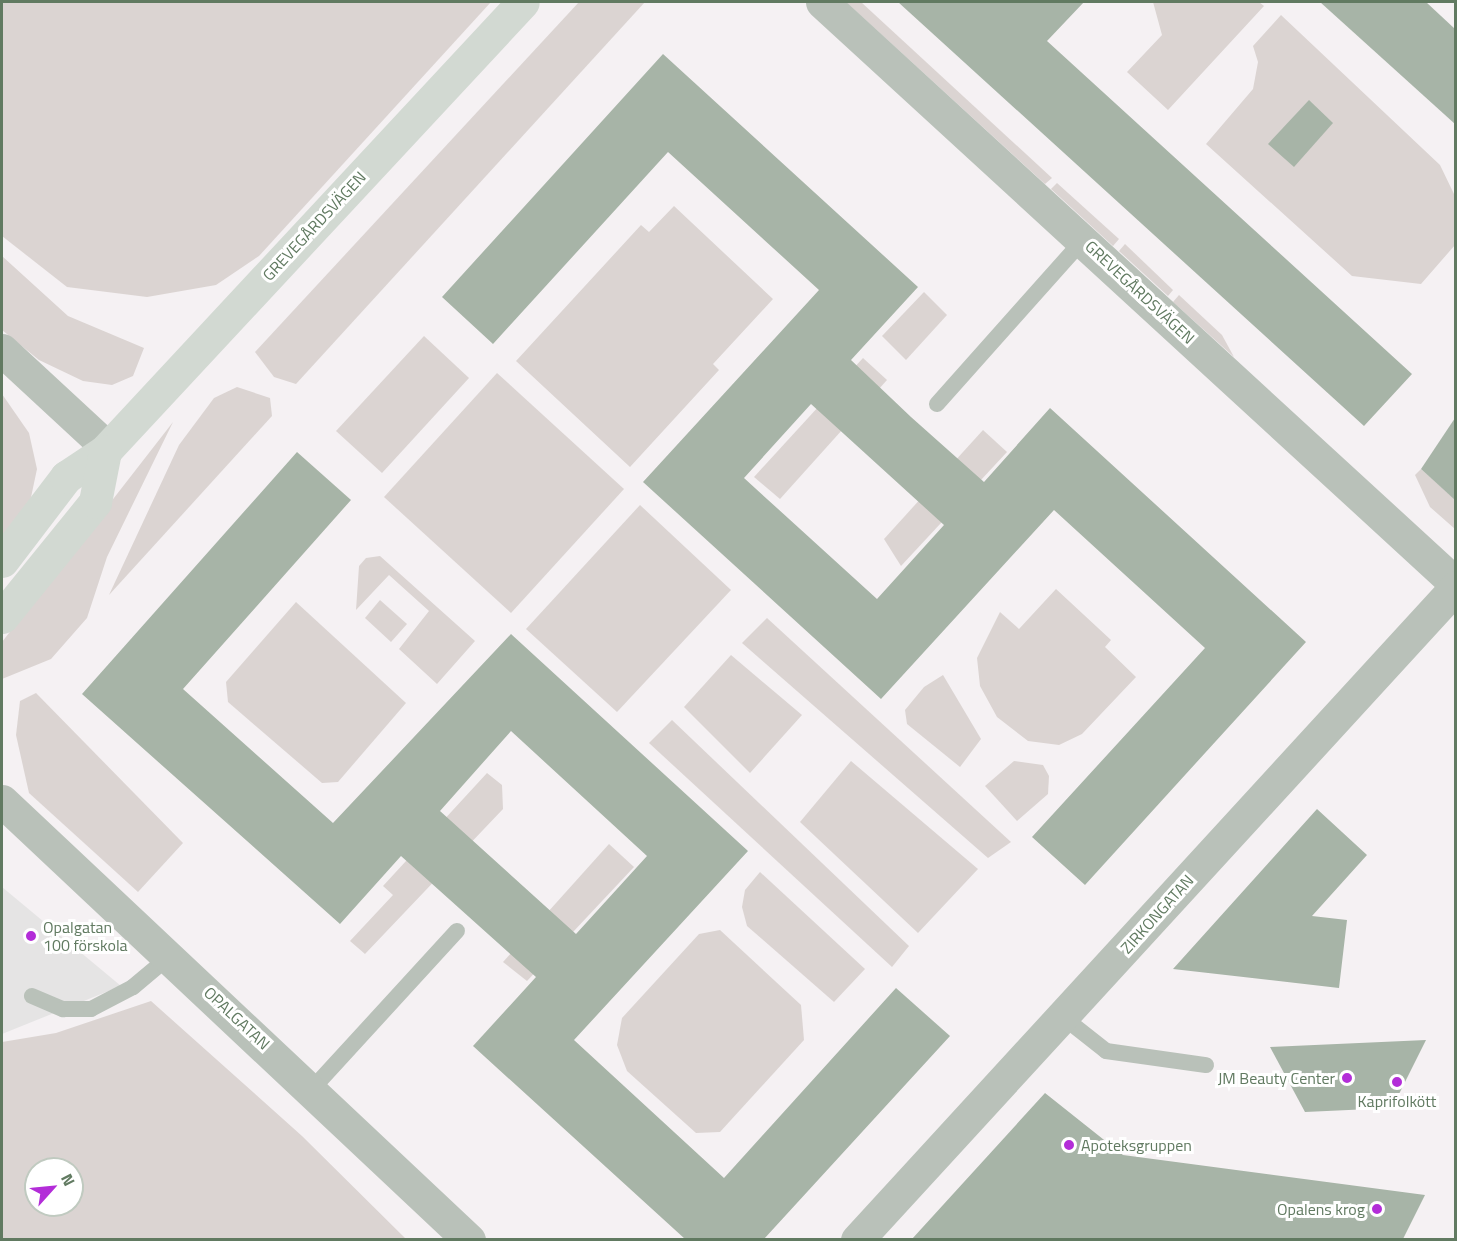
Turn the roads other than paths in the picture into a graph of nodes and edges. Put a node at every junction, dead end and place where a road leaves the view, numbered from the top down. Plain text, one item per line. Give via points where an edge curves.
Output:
1 (523, 2) edge
2 (822, 2) edge
3 (1084, 239) junction
4 (2, 350) edge
5 (937, 404) dead end
6 (106, 449) junction
7 (2, 561) edge
8 (1455, 586) edge
9 (2, 617) edge
10 (2, 801) edge
11 (457, 932) dead end
12 (170, 956) junction
13 (32, 996) dead end
14 (1063, 1017) junction
15 (1206, 1065) dead end
16 (314, 1089) junction
17 (469, 1239) edge
18 (857, 1239) edge

1 - 6 street, GREVEGÅRDSVÄGEN
2 - 3 street, GREVEGÅRDSVÄGEN
3 - 5 lane
3 - 8 street, GREVEGÅRDSVÄGEN
4 - 6 street
6 - 7 street, GREVEGÅRDSVÄGEN via 66,477
6 - 9 street via 95,502
8 - 14 street, ZIRKONGATAN
10 - 12 street, OPALGATAN
11 - 16 lane
12 - 13 lane via 133,987 91,1009 63,1010
12 - 16 street, OPALGATAN
14 - 15 lane via 1106,1051
14 - 18 street, ZIRKONGATAN
16 - 17 street, OPALGATAN

